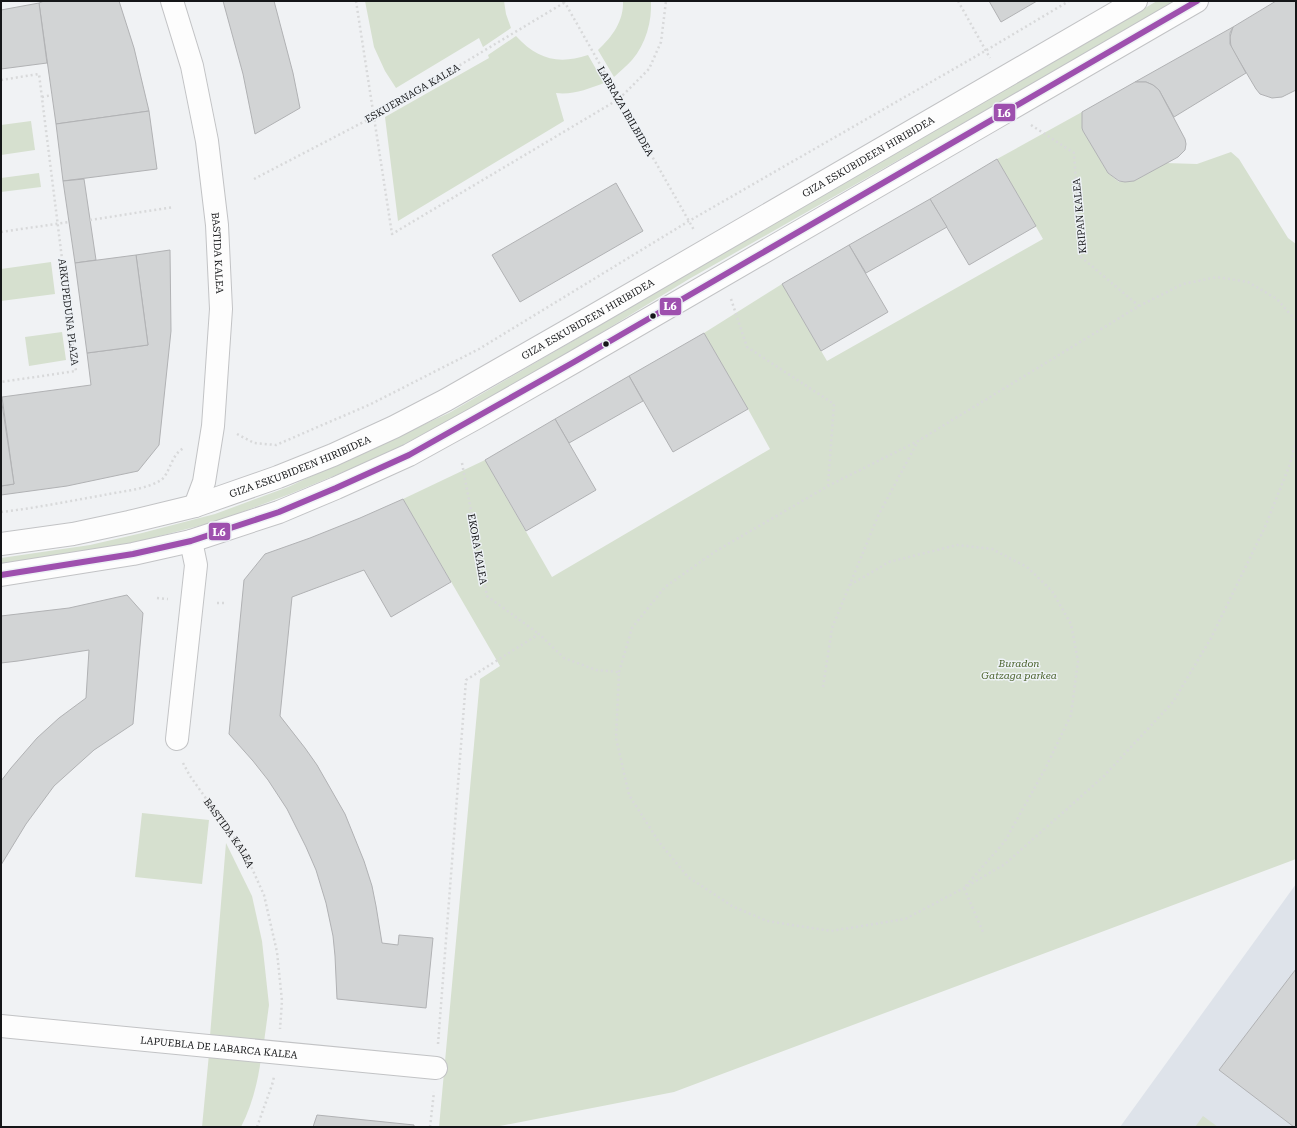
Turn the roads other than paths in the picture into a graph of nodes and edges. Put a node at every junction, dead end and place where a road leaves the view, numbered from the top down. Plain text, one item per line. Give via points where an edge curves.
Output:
1 (172, 1) edge
2 (1136, 1) edge
3 (1197, 1) edge
4 (195, 506) junction
5 (191, 541) junction
6 (1, 544) edge
7 (1, 576) edge
8 (177, 739) road end
9 (1, 1026) edge
10 (436, 1068) road end

1 - 4 street, BASTIDA KALEA via 192,66 206,133 217,225 221,309 212,436 204,482
2 - 4 street, GIZA ESKUBIDEEN HIRIBIDEA via 439,404 333,455
3 - 5 street via 574,362 409,454 279,512
4 - 6 street, GIZA ESKUBIDEEN HIRIBIDEA via 73,534
5 - 7 street via 133,554
5 - 8 street via 196,565
9 - 10 street, LAPUEBLA DE LABARCA KALEA

